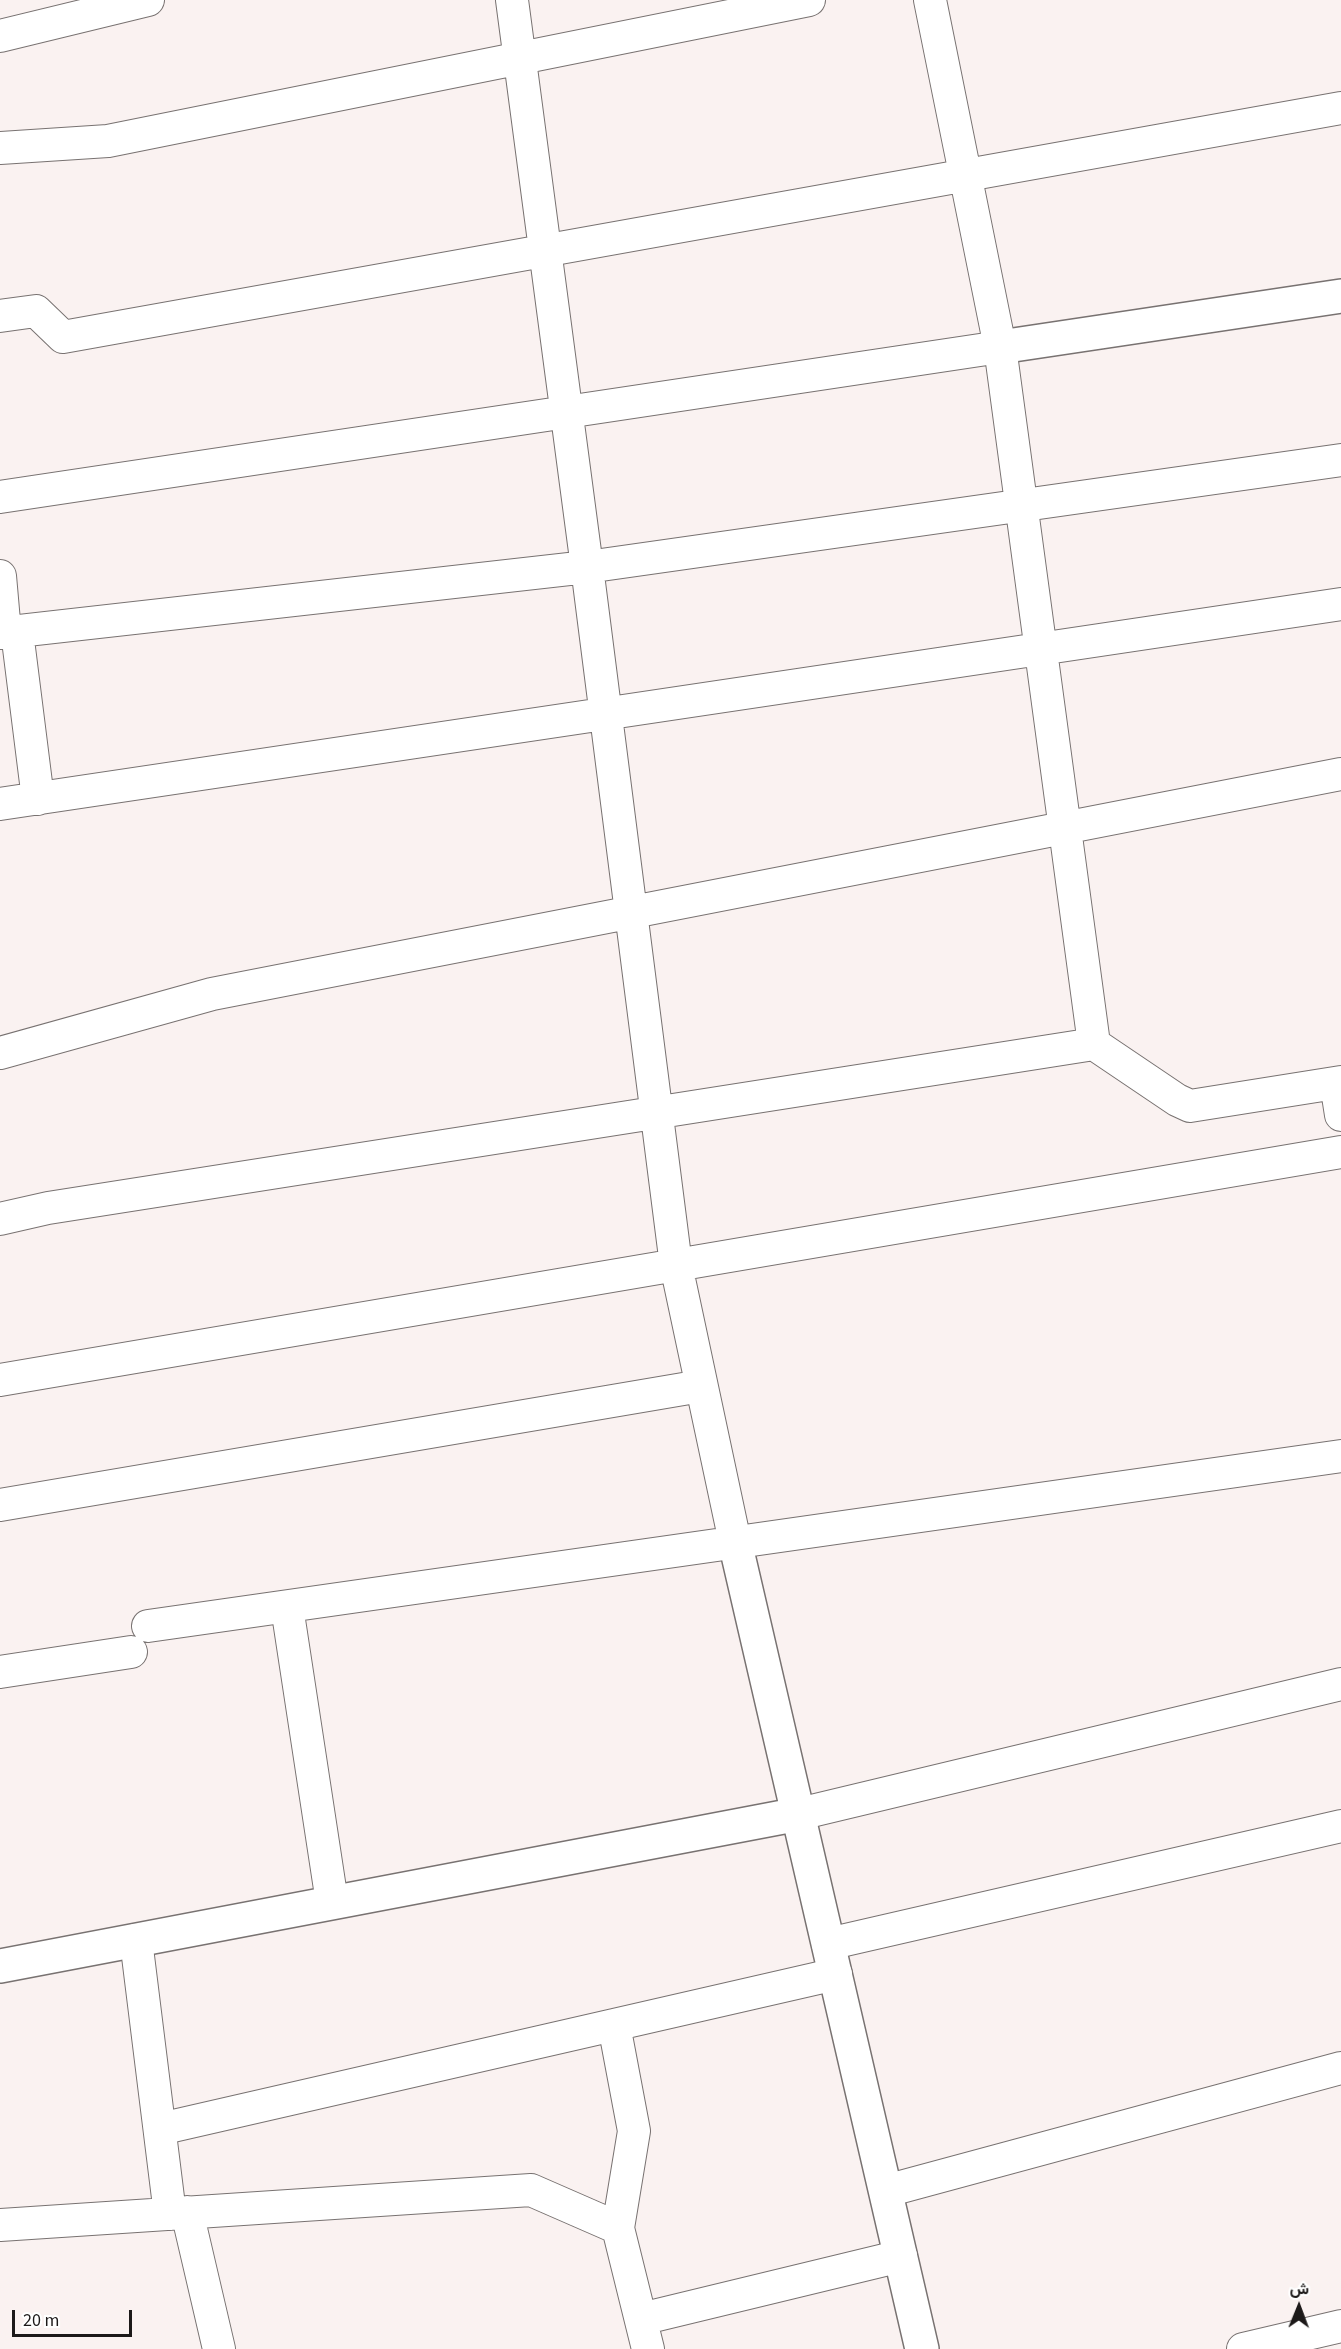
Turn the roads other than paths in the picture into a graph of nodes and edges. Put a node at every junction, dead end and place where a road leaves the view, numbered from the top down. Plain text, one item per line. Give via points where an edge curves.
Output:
1 (148, 0) edge
2 (512, 0) edge
3 (809, 0) edge
4 (930, 0) edge
5 (0, 36) edge
6 (520, 58) junction
7 (1341, 108) edge
8 (0, 148) edge
9 (965, 175) junction
10 (545, 250) junction
11 (1341, 296) edge
12 (0, 316) edge
13 (1000, 347) junction
14 (567, 412) junction
15 (1341, 460) edge
16 (0, 497) edge
17 (1022, 505) junction
18 (587, 567) junction
19 (0, 576) edge
20 (1341, 604) edge
21 (7, 633) edge
22 (1041, 649) junction
23 (606, 714) junction
24 (1341, 774) edge
25 (38, 799) junction
26 (0, 804) edge
27 (1065, 828) junction
28 (631, 913) junction
29 (1094, 1044) junction
30 (0, 1053) edge
31 (1338, 1083) edge
32 (656, 1113) junction
33 (1341, 1115) edge
34 (1341, 1152) edge
35 (0, 1218) edge
36 (676, 1265) junction
37 (0, 1380) edge
38 (701, 1386) junction
39 (1341, 1456) edge
40 (0, 1504) edge
41 (735, 1542) junction
42 (286, 1607) junction
43 (148, 1626) dead end
44 (131, 1652) dead end
45 (0, 1672) edge
46 (1341, 1684) edge
47 (798, 1814) junction
48 (1341, 1826) edge
49 (332, 1902) junction
50 (136, 1940) junction
51 (832, 1959) junction
52 (0, 1966) edge
53 (614, 2025) junction
54 (1341, 2068) edge
55 (160, 2129) junction
56 (886, 2191) junction
57 (178, 2213) junction
58 (0, 2225) edge
59 (618, 2228) junction
60 (901, 2256) junction
61 (641, 2319) junction
62 (1341, 2326) edge
63 (219, 2349) edge
64 (648, 2349) edge
65 (922, 2349) edge
66 (1243, 2349) edge

1 - 5 street
2 - 6 street
3 - 6 street
4 - 9 street
6 - 8 street via 108,141
6 - 10 street
7 - 9 street
9 - 10 street
9 - 13 street
10 - 12 street via 63,337 36,311
10 - 14 street
11 - 13 street
13 - 14 street
13 - 17 street
14 - 16 street
14 - 18 street
15 - 17 street
17 - 18 street
17 - 22 street
18 - 21 street
18 - 23 street
19 - 21 street
20 - 22 street
21 - 25 street
22 - 23 street
22 - 27 street
23 - 25 street
23 - 28 street
24 - 27 street
25 - 26 street
27 - 28 street
27 - 29 street
28 - 30 street via 212,994
28 - 32 street
29 - 31 street via 1190,1106
29 - 32 street
31 - 33 street
32 - 35 street
32 - 36 street
34 - 36 street
36 - 37 street
36 - 38 street
38 - 40 street
38 - 41 street
39 - 41 street
41 - 42 street
41 - 47 street
42 - 43 street
42 - 49 street
44 - 45 street
46 - 47 street
47 - 49 street
47 - 51 street
48 - 51 street
49 - 50 street
50 - 52 street
50 - 55 street
51 - 53 street
51 - 56 street
53 - 55 street
53 - 59 street via 634,2131
54 - 56 street
55 - 57 street
56 - 60 street
57 - 58 street
57 - 59 street via 531,2190
57 - 63 street
59 - 61 street
60 - 61 street
60 - 65 street
61 - 64 street
62 - 66 street

